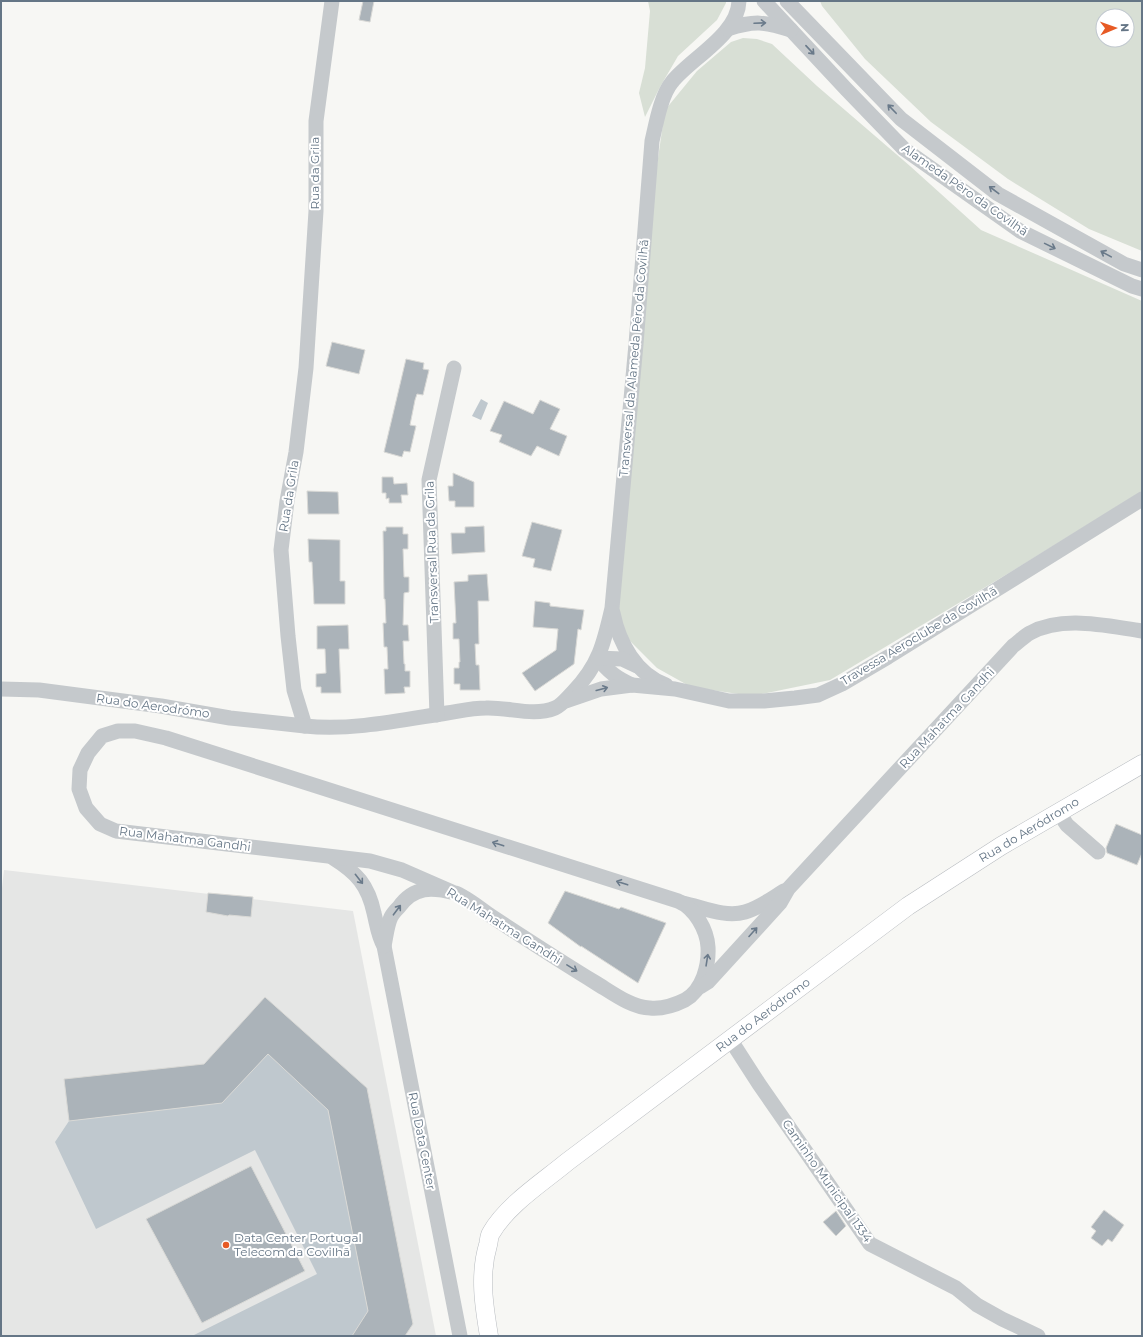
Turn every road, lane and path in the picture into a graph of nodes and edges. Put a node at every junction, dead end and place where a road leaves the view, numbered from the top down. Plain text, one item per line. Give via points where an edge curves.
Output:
1 (332, 1) edge
2 (738, 1) edge
3 (764, 1) edge
4 (787, 1) edge
5 (800, 1) edge
6 (809, 23) junction
7 (728, 29) junction
8 (791, 30) junction
9 (1142, 270) edge
10 (1142, 289) edge
11 (454, 368) dead end
12 (1142, 499) edge
13 (612, 608) junction
14 (1142, 631) edge
15 (598, 658) junction
16 (639, 667) junction
17 (632, 685) junction
18 (1, 689) edge
19 (675, 689) junction
20 (565, 701) junction
21 (437, 715) junction
22 (305, 726) junction
23 (1142, 764) edge
24 (1059, 813) junction
25 (1098, 852) dead end
26 (328, 856) junction
27 (788, 889) junction
28 (457, 894) junction
29 (682, 903) junction
30 (384, 946) junction
31 (697, 990) junction
32 (730, 1039) junction
33 (460, 1336) edge
34 (489, 1336) edge
35 (1038, 1336) edge

1 - 22 street, Rua da Grila via 316,121 316,211 306,368 281,550 294,690
2 - 7 street, Transversal da Alameda Pêro da Covilhã via 735,17
3 - 8 street, Alameda Pêro da Covilhã
4 - 6 street, Alameda Pêro da Covilhã
5 - 6 street
9 -> 6 street, Alameda Pêro da Covilhã via 1124,264 998,194 901,119
7 -> 8 street, Transversal da Alameda Pêro da Covilhã via 745,23 767,23
7 - 13 street, Transversal da Alameda Pêro da Covilhã via 671,83 659,112 652,141
8 -> 10 street, Alameda Pêro da Covilhã via 904,149 1020,231
11 - 21 street, Transversal Rua da Grila via 429,480
12 - 19 street, Travessa Aeroclube da Covilhã via 842,684 818,695 764,701 729,701
13 - 15 street, Transversal da Alameda Pêro da Covilhã
13 - 16 street, Travessa Aeroclube da Covilhã via 623,644
14 - 27 street, Rua Mahatma Gandhi via 1060,623 1029,633 1013,646
15 - 16 street, Travessa Aeroclube da Covilhã via 622,659
15 - 17 street, Travessa Aeroclube da Covilhã via 616,678
15 - 20 street, Transversal da Alameda Pêro da Covilhã via 585,680
16 - 19 street, Travessa Aeroclube da Covilhã via 655,681
17 - 19 street, Travessa Aeroclube da Covilhã
20 -> 17 street, Travessa Aeroclube da Covilhã via 601,689
18 - 22 street, Rua do Aerodrómo via 39,690 230,718
20 - 21 street via 556,708 537,712 487,708
21 - 22 street via 345,727
23 - 24 main road, Rua do Aeródromo
24 - 25 street via 1067,824
24 - 32 main road, Rua do Aeródromo via 1001,846 908,906
26 - 28 street, Rua Mahatma Gandhi via 370,861 402,870
29 -> 26 street, Rua Mahatma Gandhi via 166,738 134,731 118,731 102,736 88,753 80,770 79,790 86,808 100,824 116,831
26 -> 30 street, Rua Data Center via 348,868 364,886
27 - 29 street, Rua Mahatma Gandhi via 744,913 725,914
31 -> 27 street, Rua Mahatma Gandhi via 708,982 780,903
30 -> 28 street, Rua Data Center via 391,917 405,899 415,892 429,889
28 -> 31 street, Rua Mahatma Gandhi via 628,1002 649,1008 671,1005 686,999
31 -> 29 street, Rua Mahatma Gandhi via 707,965 707,938 704,928
30 - 33 street, Rua Data Center
32 - 34 main road, Rua do Aeródromo via 567,1162 503,1217 491,1234 485,1254 482,1281
32 - 35 street, Caminho Municipal 1334 via 870,1244 956,1288 977,1305

